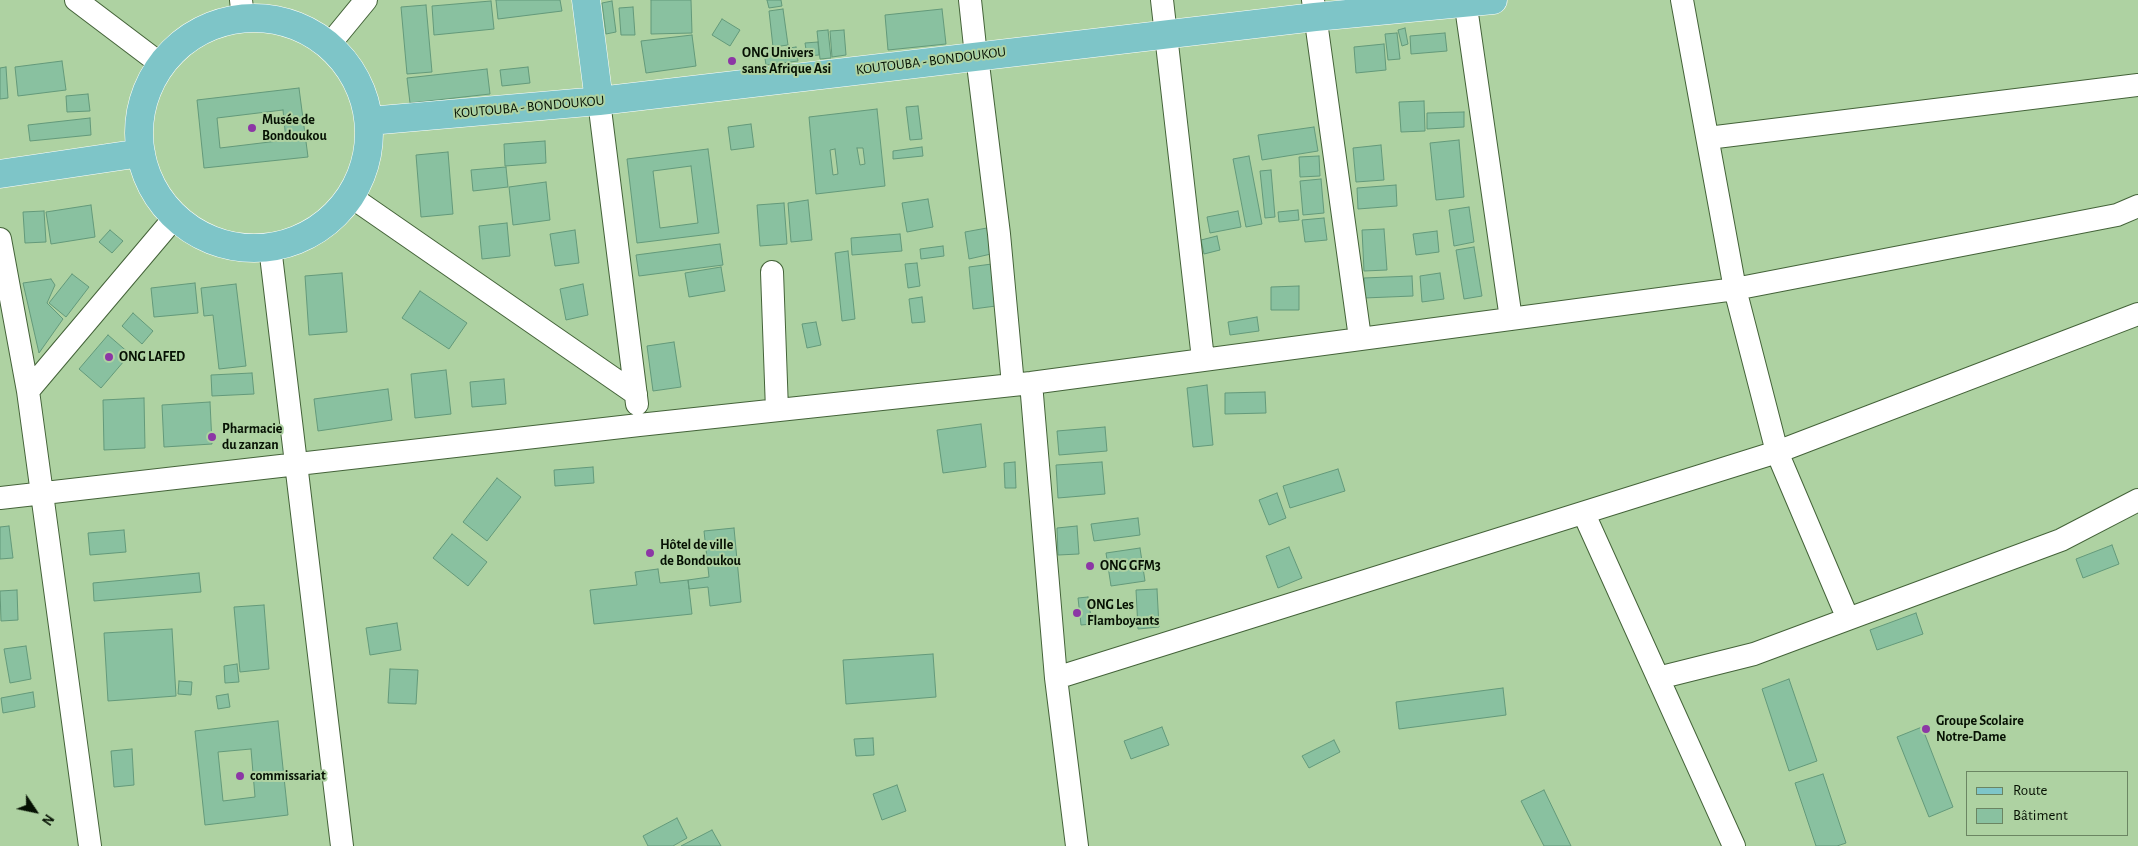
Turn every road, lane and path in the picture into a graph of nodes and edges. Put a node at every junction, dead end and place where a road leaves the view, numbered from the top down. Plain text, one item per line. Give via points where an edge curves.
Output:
1 (76, 0) edge
2 (366, 0) edge
3 (586, 0) edge
4 (970, 0) edge
5 (1162, 0) edge
6 (1493, 0) edge
7 (1682, 0) edge
8 (1465, 2) edge
9 (1314, 8) edge
10 (242, 9) edge
11 (1166, 34) junction
12 (328, 45) junction
13 (976, 56) junction
14 (162, 65) junction
15 (2138, 85) edge
16 (599, 101) junction
17 (369, 121) junction
18 (1708, 138) junction
19 (141, 153) junction
20 (0, 174) edge
21 (350, 196) junction
22 (2138, 206) edge
23 (175, 217) junction
24 (0, 239) edge
25 (270, 247) junction
26 (772, 272) dead end
27 (1735, 289) junction
28 (2138, 314) edge
29 (1511, 319) junction
30 (1360, 338) junction
31 (1203, 359) junction
32 (1022, 384) junction
33 (28, 391) junction
34 (636, 394) junction
35 (777, 410) junction
36 (639, 425) junction
37 (1778, 452) junction
38 (296, 463) junction
39 (42, 493) junction
40 (0, 498) edge
41 (2138, 500) edge
42 (1584, 514) junction
43 (1848, 619) junction
44 (1056, 678) junction
45 (1658, 678) junction
46 (90, 846) edge
47 (342, 846) edge
48 (1077, 846) edge
49 (1734, 846) edge

1 - 14 street
2 - 12 street
3 - 16 main road
4 - 13 street
5 - 11 street
6 - 8 main road, KOUTOUBA - BONDOUKOU
7 - 18 street
8 - 9 main road, KOUTOUBA - BONDOUKOU
8 - 29 street
9 - 11 main road, KOUTOUBA - BONDOUKOU
9 - 30 street
10 - 12 main road via 310,32
10 - 14 main road via 198,33 178,47
11 - 13 main road, KOUTOUBA - BONDOUKOU
11 - 31 street
12 - 17 main road via 344,60 356,79
13 - 16 main road, KOUTOUBA - BONDOUKOU
13 - 32 street
14 - 19 main road via 150,85 143,107 139,130
15 - 18 street
16 - 17 main road, KOUTOUBA - BONDOUKOU
16 - 34 street
17 - 21 main road via 366,160
18 - 27 street
19 - 20 main road
19 - 23 main road via 153,188
21 - 25 main road via 315,230 294,241
21 - 34 street
22 - 27 street via 2117,215
23 - 25 main road via 195,232 219,243 244,248
23 - 33 street
24 - 33 street
25 - 38 street
26 - 35 street
27 - 29 street
27 - 37 street
28 - 37 street
29 - 30 street
30 - 31 street
31 - 32 street
32 - 35 street
32 - 44 street
33 - 39 street
34 - 36 street
35 - 36 street
36 - 38 street
37 - 42 street
37 - 43 street
38 - 39 street
38 - 47 street
39 - 40 street
39 - 46 street
41 - 43 street via 2061,540
42 - 44 street
42 - 45 street
43 - 45 street via 1754,654
44 - 48 street
45 - 49 street

